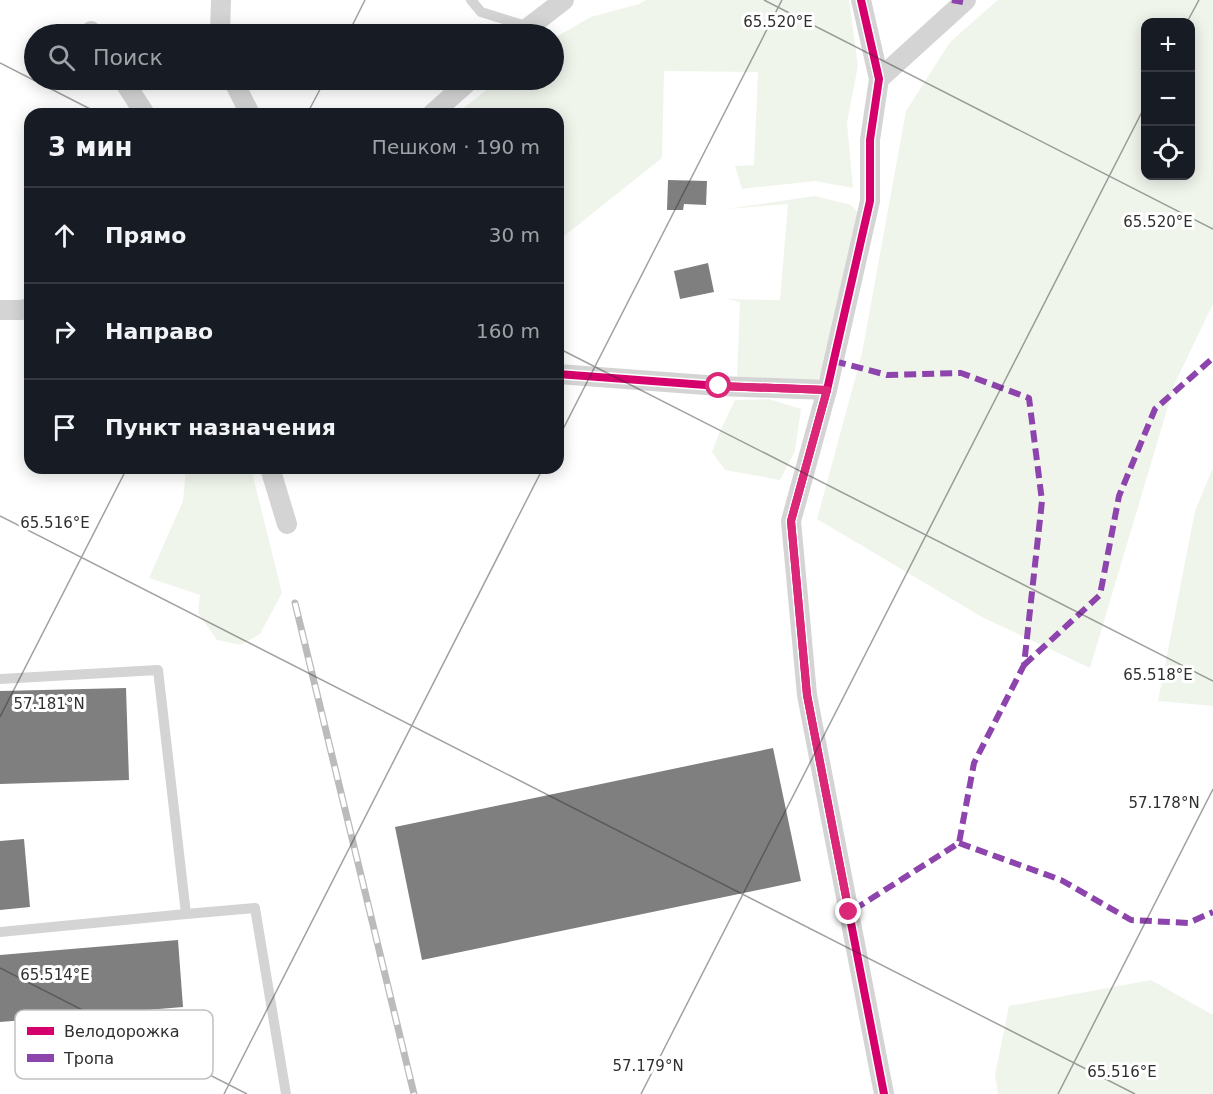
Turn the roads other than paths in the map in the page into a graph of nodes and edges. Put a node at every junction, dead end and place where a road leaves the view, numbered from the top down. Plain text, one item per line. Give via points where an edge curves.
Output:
1 (221, 0) edge
2 (471, 0) edge
3 (564, 0) edge
4 (861, 0) edge
5 (966, 0) edge
6 (220, 24) edge
7 (508, 24) edge
8 (533, 24) edge
9 (879, 79) junction
10 (129, 90) edge
11 (238, 90) edge
12 (459, 90) edge
13 (141, 108) edge
14 (246, 108) edge
15 (439, 108) edge
16 (24, 309) edge
17 (0, 310) edge
18 (564, 374) edge
19 (827, 390) junction
20 (272, 474) edge
21 (287, 524) dead end
22 (0, 679) edge
23 (186, 914) junction
24 (0, 933) edge
25 (286, 1094) edge
26 (884, 1094) edge

1 - 6 street
2 - 7 lane via 481,12
3 - 8 street
4 - 9 street
5 - 9 street
9 - 19 street via 870,140 870,201
10 - 13 street
11 - 14 street
12 - 15 street
16 - 17 street
18 - 19 street
19 - 26 street via 791,521 807,695
20 - 21 street
22 - 23 lane via 158,670
23 - 24 lane
23 - 25 lane via 255,908

